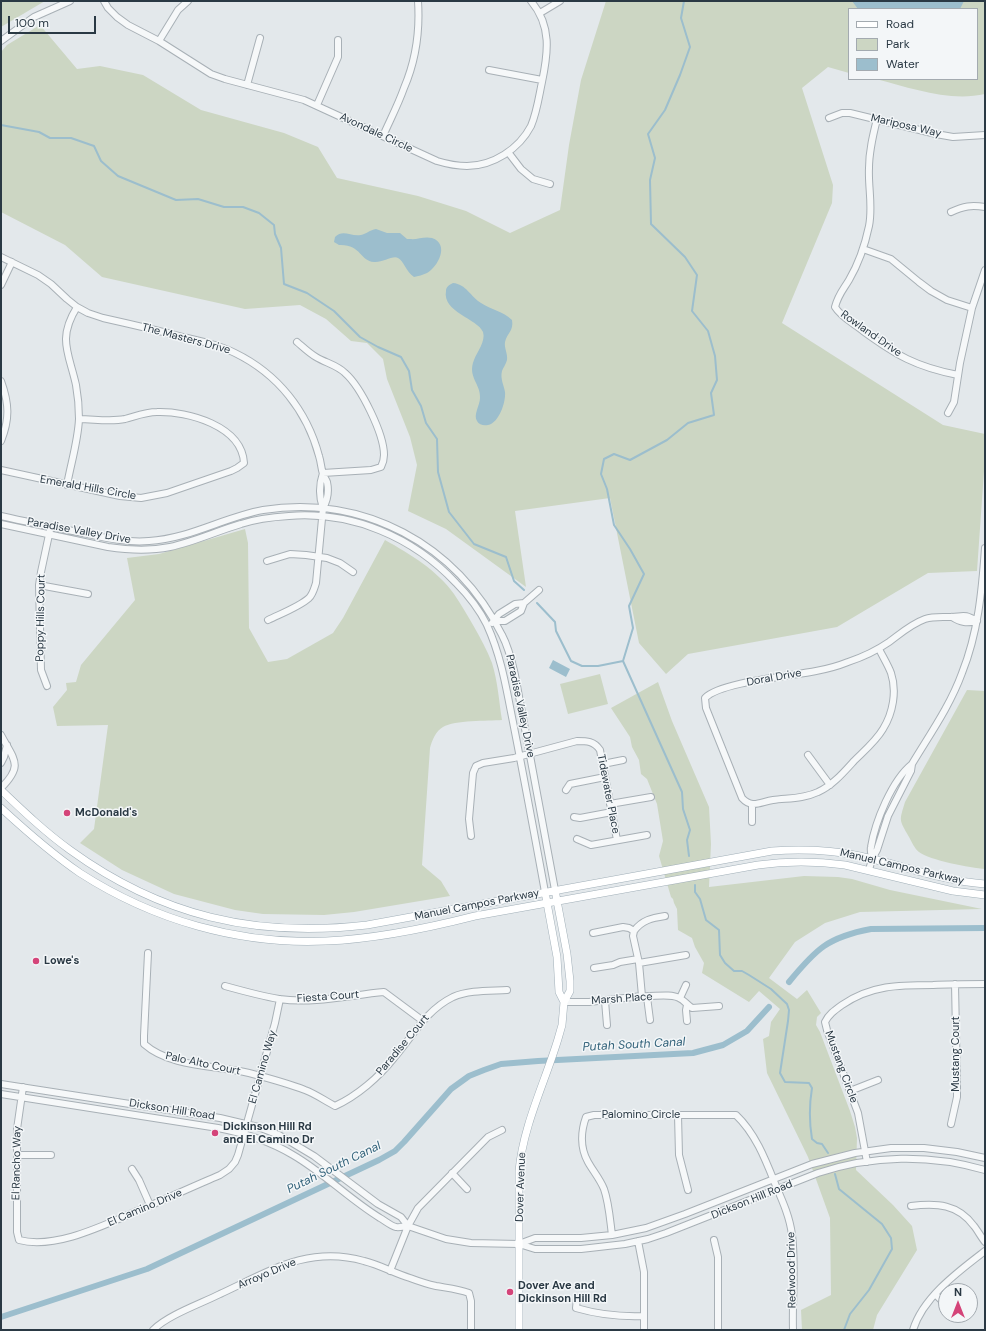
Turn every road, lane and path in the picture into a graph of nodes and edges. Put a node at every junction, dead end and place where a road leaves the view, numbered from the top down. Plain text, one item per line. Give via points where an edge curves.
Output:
1 (70, 1) edge
2 (104, 1) edge
3 (188, 1) edge
4 (418, 1) edge
5 (531, 1) edge
6 (560, 1) edge
7 (540, 14) junction
8 (260, 38) dead end
9 (338, 40) dead end
10 (1, 41) edge
11 (159, 41) junction
12 (489, 70) dead end
13 (542, 80) junction
14 (247, 85) junction
15 (317, 105) junction
16 (829, 118) dead end
17 (877, 120) junction
18 (985, 135) edge
19 (383, 136) junction
20 (508, 152) junction
21 (550, 184) dead end
22 (985, 208) edge
23 (951, 212) dead end
24 (863, 249) junction
25 (1, 257) edge
26 (12, 262) junction
27 (985, 270) edge
28 (1, 285) edge
29 (77, 307) junction
30 (972, 308) junction
31 (297, 342) dead end
32 (958, 375) junction
33 (1, 381) edge
34 (948, 414) dead end
35 (79, 419) junction
36 (1, 441) edge
37 (1, 470) edge
38 (323, 473) junction
39 (67, 485) junction
40 (323, 508) junction
41 (1, 516) edge
42 (322, 516) junction
43 (1, 524) edge
44 (51, 527) junction
45 (49, 534) junction
46 (985, 548) edge
47 (318, 557) junction
48 (267, 561) dead end
49 (353, 572) dead end
50 (39, 585) junction
51 (539, 590) dead end
52 (88, 594) dead end
53 (268, 620) dead end
54 (494, 621) junction
55 (977, 621) junction
56 (487, 626) junction
57 (879, 649) junction
58 (47, 686) dead end
59 (1, 735) edge
60 (6, 745) junction
61 (530, 754) junction
62 (808, 755) dead end
63 (520, 756) junction
64 (623, 760) dead end
65 (1, 763) edge
66 (603, 764) junction
67 (605, 777) junction
68 (830, 785) junction
69 (1, 789) edge
70 (566, 790) dead end
71 (651, 797) dead end
72 (610, 804) junction
73 (752, 804) junction
74 (1, 808) edge
75 (612, 812) junction
76 (574, 817) dead end
77 (752, 822) dead end
78 (647, 835) dead end
79 (471, 836) dead end
80 (577, 839) dead end
81 (617, 840) junction
82 (872, 859) junction
83 (869, 870) junction
84 (985, 884) edge
85 (555, 890) junction
86 (545, 892) junction
87 (985, 895) edge
88 (557, 902) junction
89 (547, 903) junction
90 (664, 916) dead end
91 (634, 931) junction
92 (593, 933) dead end
93 (148, 953) dead end
94 (686, 955) dead end
95 (638, 961) junction
96 (594, 968) dead end
97 (955, 984) junction
98 (985, 984) edge
99 (686, 985) dead end
100 (224, 986) dead end
101 (507, 990) dead end
102 (645, 997) junction
103 (680, 998) junction
104 (280, 999) junction
105 (604, 1000) junction
106 (564, 1002) junction
107 (687, 1005) junction
108 (719, 1006) dead end
109 (650, 1020) dead end
110 (423, 1021) junction
111 (687, 1021) dead end
112 (607, 1025) dead end
113 (260, 1076) junction
114 (878, 1080) dead end
115 (1, 1084) edge
116 (23, 1087) junction
117 (850, 1091) junction
118 (1, 1094) edge
119 (21, 1098) junction
120 (678, 1115) junction
121 (247, 1124) junction
122 (951, 1124) dead end
123 (502, 1130) dead end
124 (244, 1134) junction
125 (866, 1151) junction
126 (17, 1154) junction
127 (51, 1155) dead end
128 (985, 1158) edge
129 (867, 1162) junction
130 (132, 1169) dead end
131 (985, 1170) edge
132 (452, 1173) junction
133 (774, 1179) junction
134 (467, 1189) dead end
135 (778, 1189) junction
136 (688, 1190) dead end
137 (150, 1205) junction
138 (911, 1206) dead end
139 (408, 1226) junction
140 (612, 1235) junction
141 (19, 1240) joint
142 (714, 1240) dead end
143 (638, 1241) junction
144 (985, 1242) edge
145 (519, 1244) junction
146 (985, 1251) edge
147 (390, 1271) junction
148 (935, 1294) junction
149 (938, 1297) edge
150 (576, 1298) dead end
151 (644, 1316) junction
152 (153, 1330) edge
153 (471, 1330) edge
154 (520, 1330) edge
155 (644, 1330) edge
156 (718, 1330) edge
157 (793, 1330) edge
158 (913, 1330) edge

1 - 10 street via 34,17
2 - 11 street, Avondale Circle via 117,17
3 - 11 street via 178,10
4 - 19 street via 417,44 410,74
5 - 7 street, Avondale Circle
6 - 7 street
7 - 13 street, Avondale Circle via 548,46
8 - 14 street
9 - 15 street via 338,57
11 - 14 street, Avondale Circle via 211,74
12 - 13 street
13 - 20 street, Avondale Circle via 536,112 530,126 522,140
14 - 15 street, Avondale Circle
15 - 19 street, Avondale Circle
16 - 17 street, Mariposa Way via 850,113
17 - 18 street, Mariposa Way via 936,134
17 - 24 street, Rowland Drive via 870,149 870,223
19 - 20 street, Avondale Circle via 453,166 483,164
20 - 21 street via 521,169 533,179
22 - 23 street via 964,206
24 - 30 street via 891,259 931,291 947,300
24 - 32 street, Rowland Drive via 849,280 837,297 834,306 839,313 890,350 907,359 925,367
25 - 26 street, The Masters Drive
26 - 28 street
26 - 29 street, The Masters Drive via 51,284
27 - 30 street
29 - 35 street via 68,326 66,352 76,385
29 - 38 street, The Masters Drive via 103,318 218,346 253,362 284,389 296,404 315,441
30 - 32 street
31 - 38 street via 316,357 346,373 370,411 384,454 381,467
32 - 34 street via 954,402
33 - 36 street via 6,393 8,417
35 - 39 street
35 - 39 street, Emerald Hills Circle via 118,420 156,412 185,414 214,424 227,432 239,445 244,463 231,471 167,493 141,498
37 - 39 street, Emerald Hills Circle
38 - 40 street, The Masters Drive via 327,481 327,501
40 - 42 street, The Masters Drive
40 - 44 street, Paradise Valley Drive via 289,507 261,511 182,535 150,541 121,541
40 - 54 street, Paradise Valley Drive via 363,516 416,539 454,568 480,599
41 - 44 street, Paradise Valley Drive
42 - 45 street, Paradise Valley Drive via 263,518 184,543 151,549 120,549
42 - 47 street, The Masters Drive
42 - 56 street, Paradise Valley Drive via 373,528 412,546 437,564 462,590
43 - 45 street, Paradise Valley Drive
44 - 45 street, Poppy Hills Court
45 - 50 street, Poppy Hills Court
46 - 55 street
47 - 48 street via 290,554
47 - 49 street via 340,562
47 - 53 street, The Masters Drive via 316,584 310,598
50 - 52 street
50 - 58 street, Poppy Hills Court via 41,670
51 - 54 street via 524,603 521,611 505,621
54 - 56 street
54 - 61 street, Paradise Valley Drive via 510,655
55 - 57 street, Doral Drive via 961,615 925,619 910,626
55 - 82 street via 962,674 950,700 880,813 871,848
56 - 63 street, Paradise Valley Drive via 505,677
57 - 68 street via 894,685 891,714 875,740
57 - 73 street, Doral Drive via 833,667 738,684 713,692 706,698 706,708 742,798 746,803
59 - 60 street
60 - 65 street
60 - 69 street via 13,756 15,769
61 - 63 street
61 - 66 street, Tidewater Place via 577,741 590,741 600,750
61 - 85 street, Paradise Valley Drive
62 - 68 street
63 - 79 street via 476,766 473,773
63 - 86 street, Paradise Valley Drive
64 - 66 street
66 - 67 street, Tidewater Place
67 - 70 street via 570,784
67 - 72 street, Tidewater Place
68 - 73 street via 808,796
69 - 86 main road, Manuel Campos Parkway via 58,841 110,876 172,905 238,923 293,929 367,925
71 - 72 street
72 - 75 street, Tidewater Place
73 - 77 street
74 - 89 main road, Manuel Campos Parkway via 61,859 116,894 169,917 236,936 298,942 347,940
75 - 76 street
75 - 81 street, Tidewater Place
78 - 81 street
80 - 81 street via 591,845
82 - 83 street
82 - 84 main road, Manuel Campos Parkway via 956,880
82 - 85 main road, Manuel Campos Parkway via 824,851 772,851
83 - 87 main road, Manuel Campos Parkway via 947,890
83 - 88 main road, Manuel Campos Parkway via 828,862 773,863
85 - 86 main road, Manuel Campos Parkway
85 - 88 main road, Paradise Valley Drive
86 - 89 main road, Paradise Valley Drive
88 - 89 main road, Manuel Campos Parkway
88 - 106 main road, Dover Avenue via 570,981 570,991
89 - 106 main road, Dover Avenue via 557,956 559,992
90 - 91 street via 646,920
91 - 92 street via 624,927
91 - 95 street
93 - 113 street, Palo Alto Court via 144,1044 150,1050 177,1061
94 - 95 street
95 - 96 street
95 - 102 street
97 - 98 street, Mustang Circle
97 - 117 street, Mustang Circle via 895,985 880,988 849,1000 829,1015 825,1022 827,1030
97 - 122 street, Mustang Court via 957,1097
99 - 103 street
100 - 104 street, Fiesta Court
101 - 110 street, Paradise Court via 473,992 454,997 430,1012
102 - 103 street, Marsh Place
102 - 105 street, Marsh Place
102 - 109 street
103 - 107 street
104 - 110 street, Fiesta Court via 312,1000 384,992
104 - 113 street, El Camino Way
105 - 106 street, Marsh Place
105 - 112 street
106 - 145 main road, Dover Avenue via 562,1025 520,1157
107 - 108 street via 695,1008
107 - 111 street
110 - 113 street, Paradise Court via 381,1072 335,1106 306,1090
113 - 121 street, El Camino Way
114 - 117 street
115 - 116 street, Dickson Hill Road
116 - 119 street, El Rancho Way
116 - 121 street, Dickson Hill Road
117 - 125 street, Mustang Circle via 858,1113
118 - 119 street, Dickson Hill Road
119 - 124 street, Dickson Hill Road
119 - 126 street, El Rancho Way
120 - 133 street, Palomino Circle via 736,1115 756,1142
120 - 136 street via 679,1155
120 - 140 street, Palomino Circle via 586,1117 582,1133 584,1153 604,1189
121 - 124 street, El Camino Way
121 - 139 street, Dickson Hill Road via 297,1145 378,1204 401,1217
123 - 132 street via 488,1137
124 - 137 street, El Camino Drive via 235,1162 229,1169
124 - 139 street, Dickson Hill Road via 292,1154 371,1212 396,1227
125 - 128 street, Dickson Hill Road via 924,1148
125 - 129 street, Mustang Circle
125 - 133 street, Dickson Hill Road via 812,1164
126 - 127 street
126 - 141 street, El Rancho Way
129 - 131 street, Dickson Hill Road via 924,1159 955,1162
129 - 135 street, Dickson Hill Road via 834,1168
130 - 137 street
132 - 134 street
132 - 139 street via 418,1208
133 - 135 street, Palomino Circle
133 - 140 street, Dickson Hill Road via 663,1223
135 - 143 street, Dickson Hill Road via 666,1233
135 - 157 street, Redwood Drive via 792,1235
137 - 141 street, El Camino Drive via 101,1227 72,1236 41,1242
138 - 144 street via 939,1204 952,1207 968,1218
139 - 145 street, Dickson Hill Road via 446,1239 471,1243
139 - 147 street
140 - 145 street, Dickson Hill Road via 535,1238
142 - 156 street via 718,1256
143 - 145 street, Dickson Hill Road via 581,1249 535,1249
143 - 151 street via 644,1272
145 - 154 main road, Dover Avenue
146 - 148 street
147 - 152 street, Arroyo Drive via 365,1261 338,1256 296,1260 180,1313
147 - 153 street, Arroyo Drive via 419,1282 469,1293
148 - 149 street
148 - 158 street via 926,1303
150 - 151 street via 576,1308 590,1312
151 - 155 street

